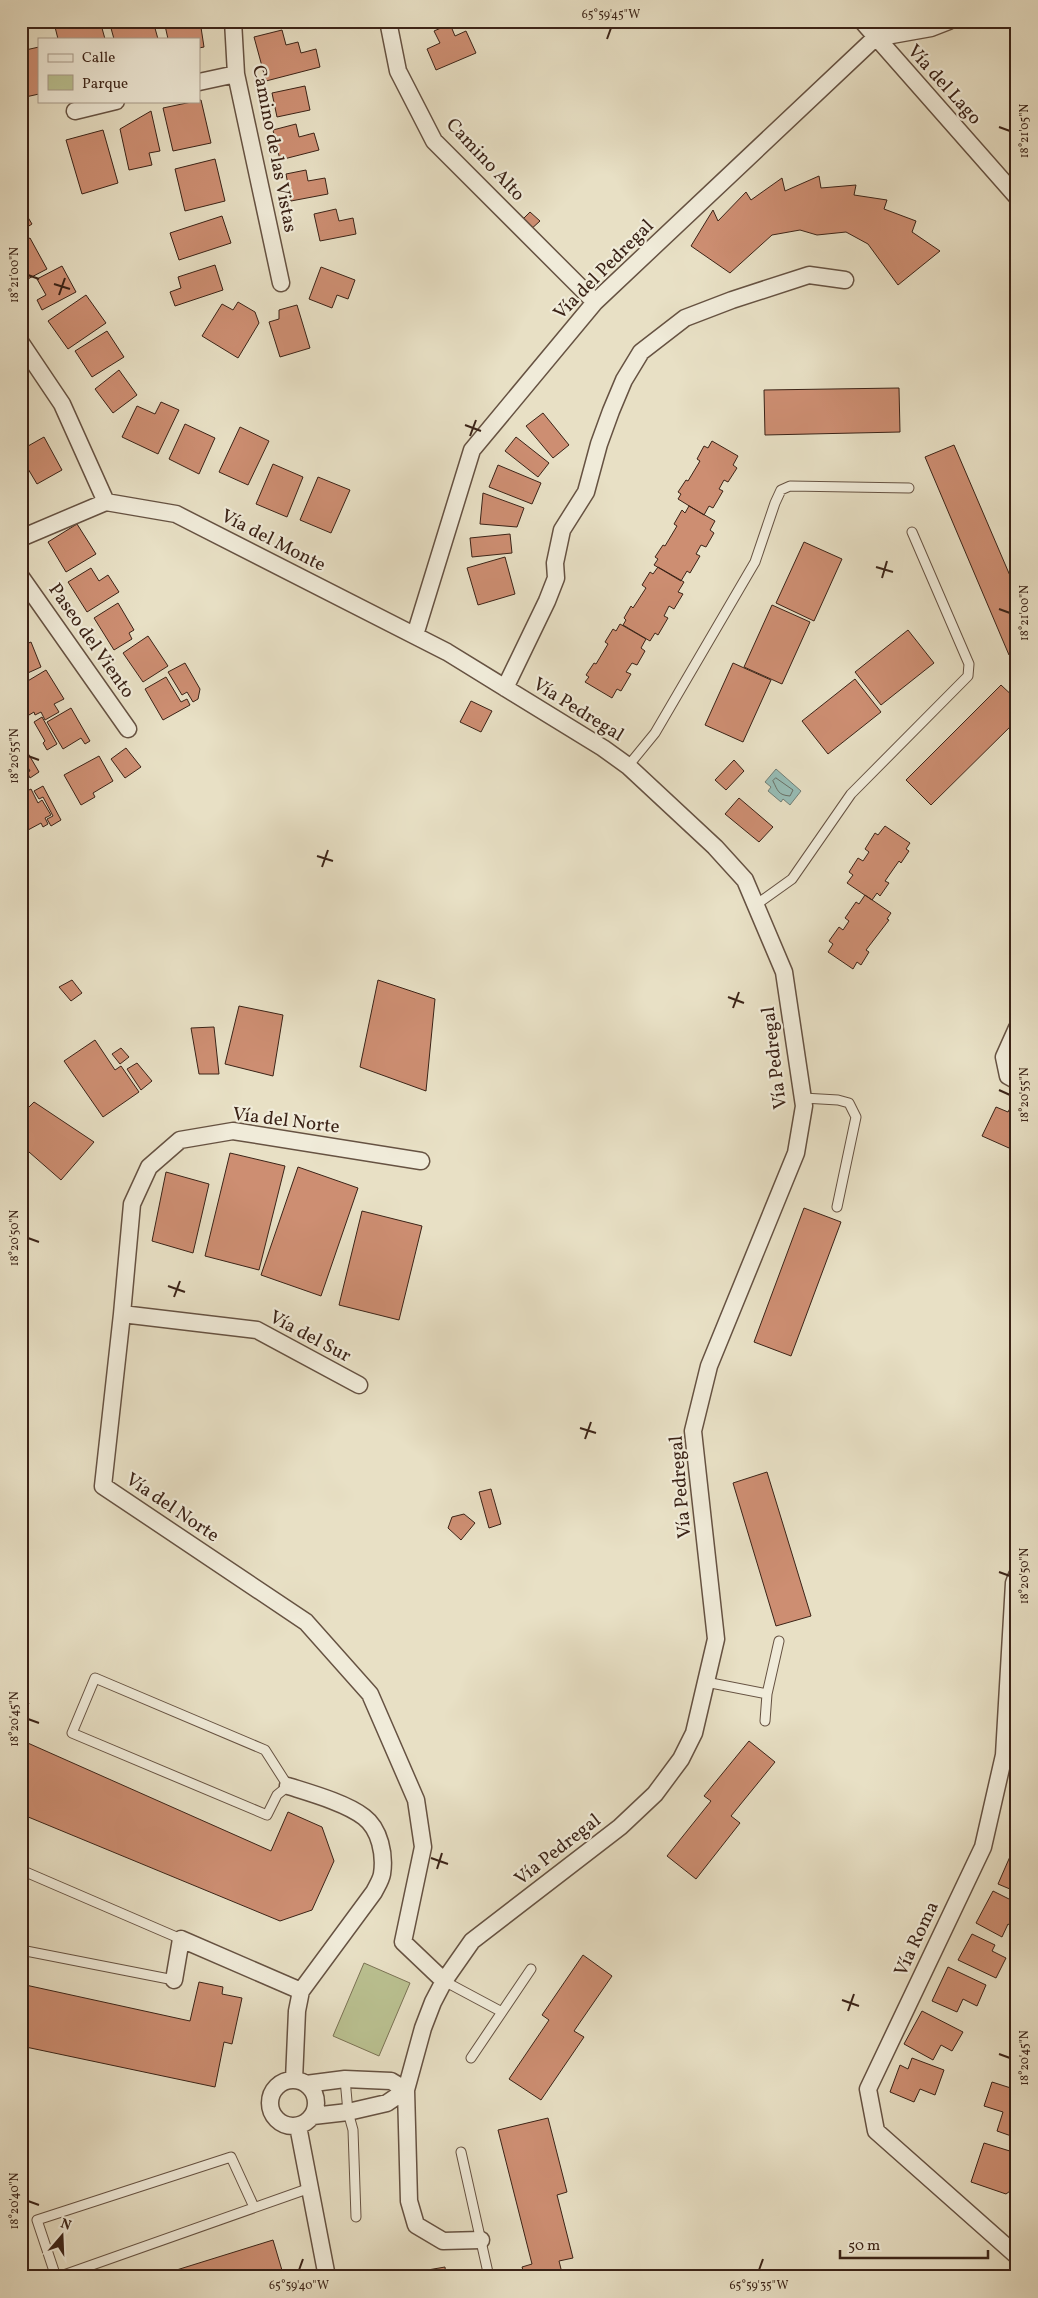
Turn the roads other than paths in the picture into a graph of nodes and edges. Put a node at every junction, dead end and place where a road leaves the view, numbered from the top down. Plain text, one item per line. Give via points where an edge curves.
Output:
1 (233, 21) edge
2 (388, 21) edge
3 (862, 21) edge
4 (888, 21) edge
5 (949, 21) edge
6 (876, 38) junction
7 (236, 74) junction
8 (200, 82) edge
9 (112, 102) edge
10 (75, 111) dead end
11 (1017, 197) edge
12 (845, 280) dead end
13 (281, 283) dead end
14 (595, 302) junction
15 (21, 342) edge
16 (909, 488) dead end
17 (106, 502) junction
18 (912, 532) dead end
19 (21, 538) edge
20 (21, 576) edge
21 (415, 635) junction
22 (505, 688) junction
23 (128, 729) dead end
24 (628, 766) junction
25 (757, 904) junction
26 (1017, 1028) edge
27 (1017, 1080) edge
28 (803, 1098) junction
29 (420, 1161) dead end
30 (837, 1208) dead end
31 (122, 1314) junction
32 (359, 1386) dead end
33 (1017, 1574) edge
34 (779, 1641) dead end
35 (706, 1682) junction
36 (767, 1694) junction
37 (765, 1721) dead end
38 (288, 1786) junction
39 (21, 1870) edge
40 (182, 1939) junction
41 (21, 1950) edge
42 (531, 1969) dead end
43 (174, 1980) joint
44 (444, 1981) junction
45 (301, 1991) junction
46 (502, 2012) junction
47 (471, 2058) dead end
48 (345, 2079) junction
49 (300, 2082) junction
50 (406, 2090) junction
51 (348, 2112) junction
52 (313, 2116) junction
53 (298, 2126) junction
54 (461, 2152) dead end
55 (310, 2188) junction
56 (254, 2206) junction
57 (356, 2217) dead end
58 (481, 2240) junction
59 (1017, 2256) edge
60 (57, 2277) edge
61 (327, 2277) edge
62 (489, 2277) edge

1 - 7 street, Camino de las Vistas
2 - 14 street, Camino Alto via 398,71 434,141
3 - 6 street, Vía del Lago
4 - 6 street, Vía del Pedregal
5 - 6 street via 931,28
6 - 11 street, Vía del Lago
6 - 14 street, Vía del Pedregal
7 - 8 street
7 - 13 street, Camino de las Vistas
9 - 10 street
12 - 22 street via 809,275 732,300 685,318 641,352 611,411 586,492 562,530 555,563 556,578
14 - 21 street, Vía del Pedregal via 472,450
15 - 17 street via 62,404
16 - 24 lane via 790,486 781,490 755,562 655,733
17 - 19 street
17 - 21 street, Vía del Monte via 176,514
18 - 25 lane via 969,664 968,676 851,794 792,879
20 - 23 street, Paseo del Viento
21 - 22 street, Vía Pedregal
22 - 24 street, Vía Pedregal
24 - 25 street, Vía Pedregal via 715,847 745,880
25 - 28 street, Vía Pedregal via 784,972
26 - 27 street via 1004,1057 1008,1076
28 - 30 lane via 849,1103 856,1117
28 - 35 street, Vía Pedregal via 796,1153 709,1366 694,1431 716,1639
29 - 31 street, Vía del Norte via 233,1131 180,1140 149,1167 132,1204
31 - 32 street, Vía del Sur via 257,1330
31 - 44 street, Vía del Norte via 103,1486 306,1622 370,1694 416,1800 423,1847 403,1942
33 - 59 street, Vía Roma via 1004,1755 983,1847 868,2089 876,2130
34 - 36 lane
35 - 36 lane
35 - 44 street, Vía Pedregal via 694,1733 681,1759 655,1794 620,1827 472,1941
36 - 37 lane
38 - 38 lane via 277,1794 267,1815 72,1733 95,1678 265,1750
38 - 45 street via 364,1817 377,1832 383,1856 382,1876 374,1892
39 - 40 lane
40 - 43 street
40 - 45 street
41 - 43 lane
42 - 46 lane
44 - 46 lane
44 - 50 street, Vía Pedregal via 423,2028
45 - 49 street via 297,2010
46 - 47 lane
48 - 49 street
48 - 50 street via 391,2081
48 - 51 lane
49 - 52 street via 313,2090 316,2108
49 - 53 street via 281,2084 271,2098 274,2116 289,2126
50 - 51 street via 387,2103
50 - 58 street, Vía Pedregal via 409,2201 416,2225 444,2241
51 - 52 street
51 - 57 lane via 353,2130
52 - 53 street
53 - 55 street
54 - 58 lane
55 - 56 lane
55 - 61 street
56 - 60 lane
56 - 60 lane via 231,2157 37,2220
58 - 62 lane

